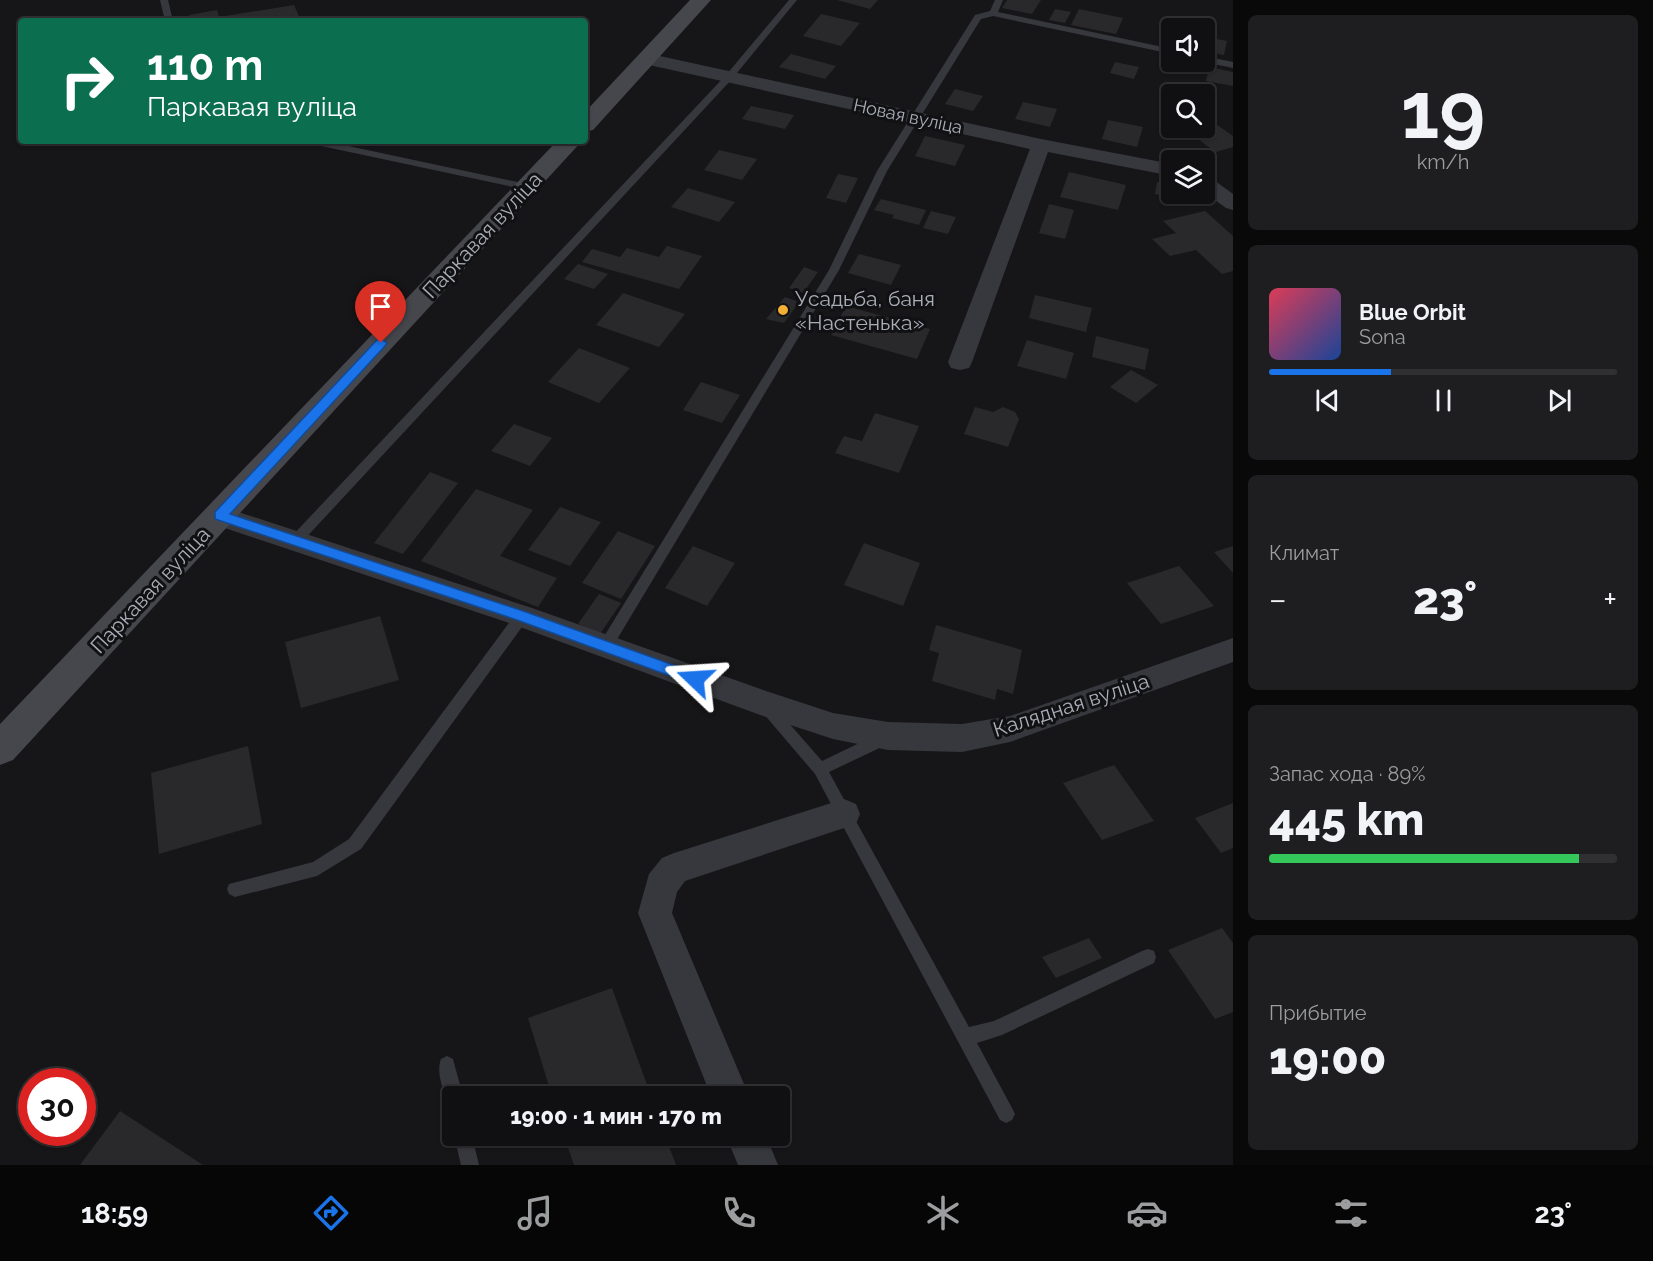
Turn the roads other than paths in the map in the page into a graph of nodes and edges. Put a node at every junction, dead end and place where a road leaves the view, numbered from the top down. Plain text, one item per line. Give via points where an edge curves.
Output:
1 (164, 0) edge
2 (701, 0) edge
3 (793, 0) edge
4 (999, 0) edge
5 (993, 13) junction
6 (168, 18) edge
7 (1161, 49) edge
8 (646, 59) junction
9 (1215, 61) edge
10 (1233, 65) edge
11 (729, 77) junction
12 (914, 117) junction
13 (588, 122) edge
14 (326, 144) edge
15 (567, 144) edge
16 (1041, 145) junction
17 (1161, 168) edge
18 (527, 187) junction
19 (1215, 190) edge
20 (1233, 204) edge
21 (960, 362) dead end
22 (220, 516) junction
23 (296, 540) junction
24 (522, 616) junction
25 (605, 647) junction
26 (1233, 650) edge
27 (763, 703) junction
28 (888, 736) junction
29 (0, 749) edge
30 (820, 769) junction
31 (844, 814) junction
32 (235, 890) dead end
33 (1148, 957) dead end
34 (964, 1037) junction
35 (447, 1065) dead end
36 (452, 1086) edge
37 (726, 1086) edge
38 (1006, 1114) dead end
39 (465, 1146) edge
40 (750, 1146) edge
41 (470, 1165) edge
42 (758, 1165) edge

1 - 6 lane
2 - 8 main road
3 - 11 lane
4 - 5 lane
5 - 7 lane
5 - 12 lane via 978,16
8 - 11 street, Новая вуліца
8 - 13 main road
9 - 10 lane
11 - 12 street, Новая вуліца
11 - 23 lane
12 - 16 street, Новая вуліца
12 - 25 lane via 854,222 834,270
14 - 18 lane
15 - 18 main road, Паркавая вуліца
16 - 17 street, Новая вуліца
16 - 21 street
18 - 22 main road, Паркавая вуліца
19 - 20 street
22 - 23 street, Калядная вуліца
22 - 29 main road, Паркавая вуліца
23 - 24 street, Калядная вуліца
24 - 25 street, Калядная вуліца
24 - 32 lane via 355,844 317,869
25 - 27 street, Калядная вуліца
26 - 28 street, Калядная вуліца via 1010,729 962,738
27 - 28 street, Калядная вуліца via 833,726
27 - 30 lane
28 - 30 lane
30 - 31 lane
31 - 34 lane
31 - 37 street via 674,868 662,885 655,914
33 - 34 lane via 996,1029
34 - 38 lane
35 - 36 lane
39 - 41 lane
40 - 42 street

